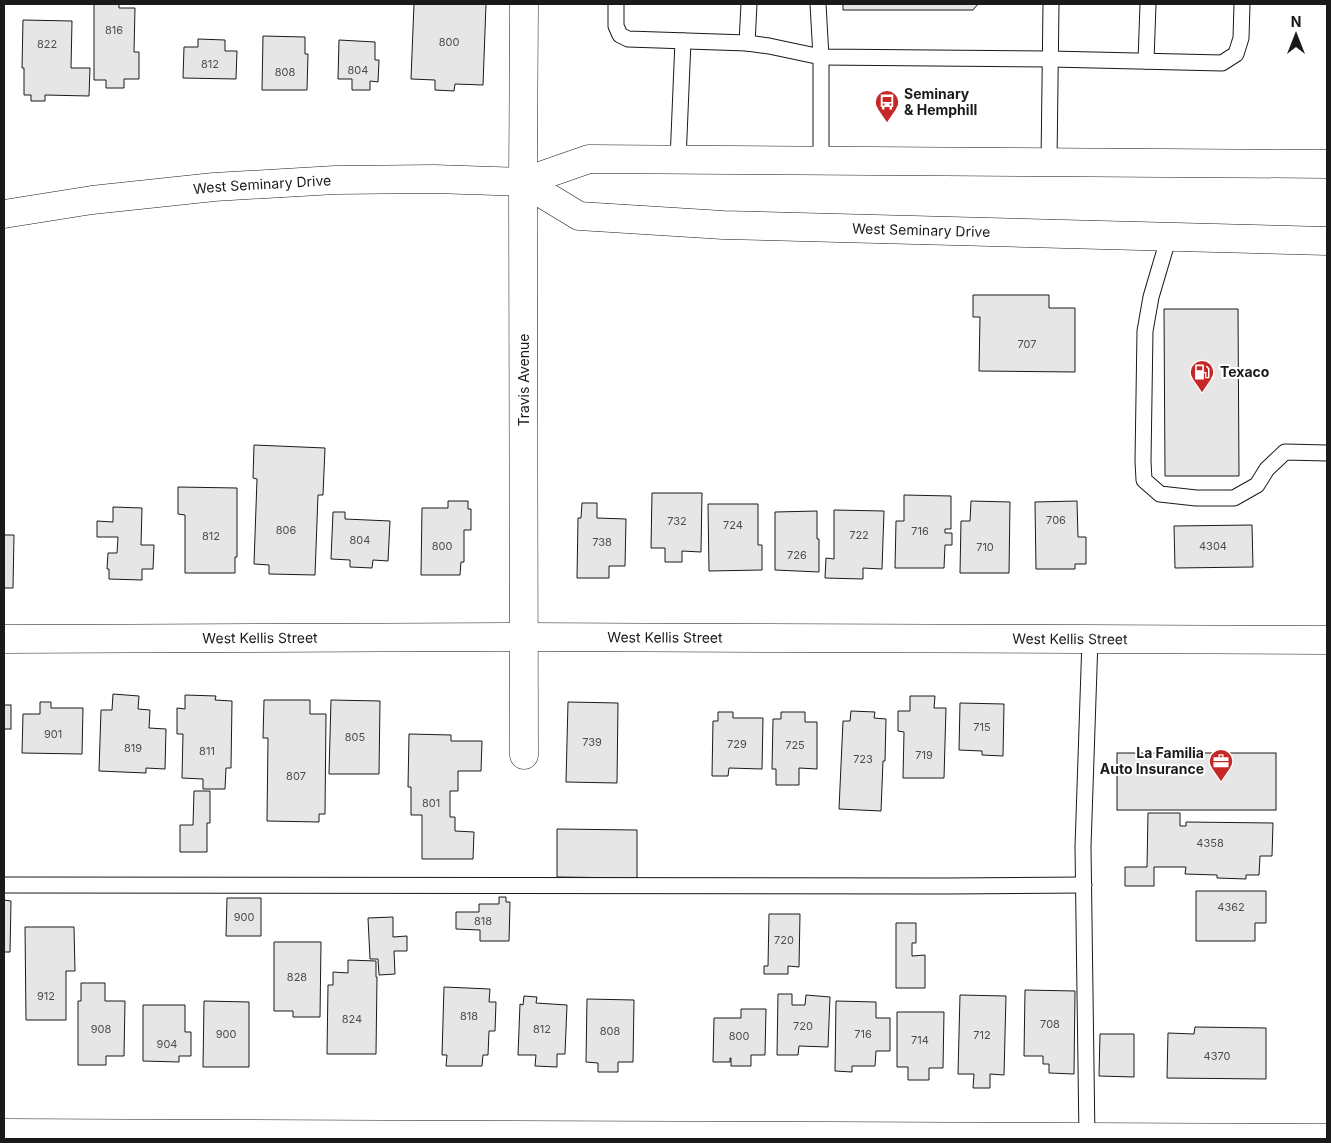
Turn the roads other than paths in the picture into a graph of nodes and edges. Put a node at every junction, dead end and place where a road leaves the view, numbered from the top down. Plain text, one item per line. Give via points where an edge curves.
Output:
1 (524, 4) edge
2 (616, 4) edge
3 (749, 4) edge
4 (818, 4) edge
5 (1051, 4) edge
6 (1148, 4) edge
7 (1242, 4) edge
8 (683, 41) junction
9 (747, 43) junction
10 (821, 57) junction
11 (1051, 59) junction
12 (1146, 61) junction
13 (678, 160) junction
14 (821, 161) junction
15 (1049, 162) junction
16 (1327, 164) edge
17 (523, 182) junction
18 (4, 214) edge
19 (1169, 236) junction
20 (1327, 241) edge
21 (1327, 453) edge
22 (525, 637) junction
23 (4, 639) edge
24 (1090, 639) junction
25 (1327, 640) edge
26 (524, 756) dead end
27 (4, 885) edge
28 (1084, 885) junction
29 (4, 1132) edge
30 (1087, 1138) edge
31 (1327, 1138) edge

1 - 17 street, Travis Avenue
2 - 8 lane via 616,26 620,35 628,39
3 - 9 lane
4 - 10 lane
5 - 11 lane
6 - 12 lane
7 - 12 lane via 1241,38 1236,54 1222,63
8 - 9 lane
8 - 13 lane
9 - 10 lane
10 - 11 lane
10 - 14 lane
11 - 12 lane
11 - 15 lane
13 - 14 street, West Seminary Drive
13 - 17 street, West Seminary Drive via 589,159
14 - 15 street, West Seminary Drive
15 - 16 street, West Seminary Drive
17 - 18 street, West Seminary Drive via 335,180 214,187 92,200
17 - 19 street, West Seminary Drive via 580,216 723,225
17 - 22 street, Travis Avenue
19 - 20 street, West Seminary Drive
19 - 21 lane via 1151,297 1145,331 1144,480 1160,494 1234,498 1257,485 1267,469 1285,452
22 - 23 street, West Kellis Street
22 - 24 street, West Kellis Street
22 - 26 street, Travis Avenue
24 - 25 street, West Kellis Street
24 - 28 lane
27 - 28 lane
28 - 30 lane
29 - 30 street
30 - 31 street

